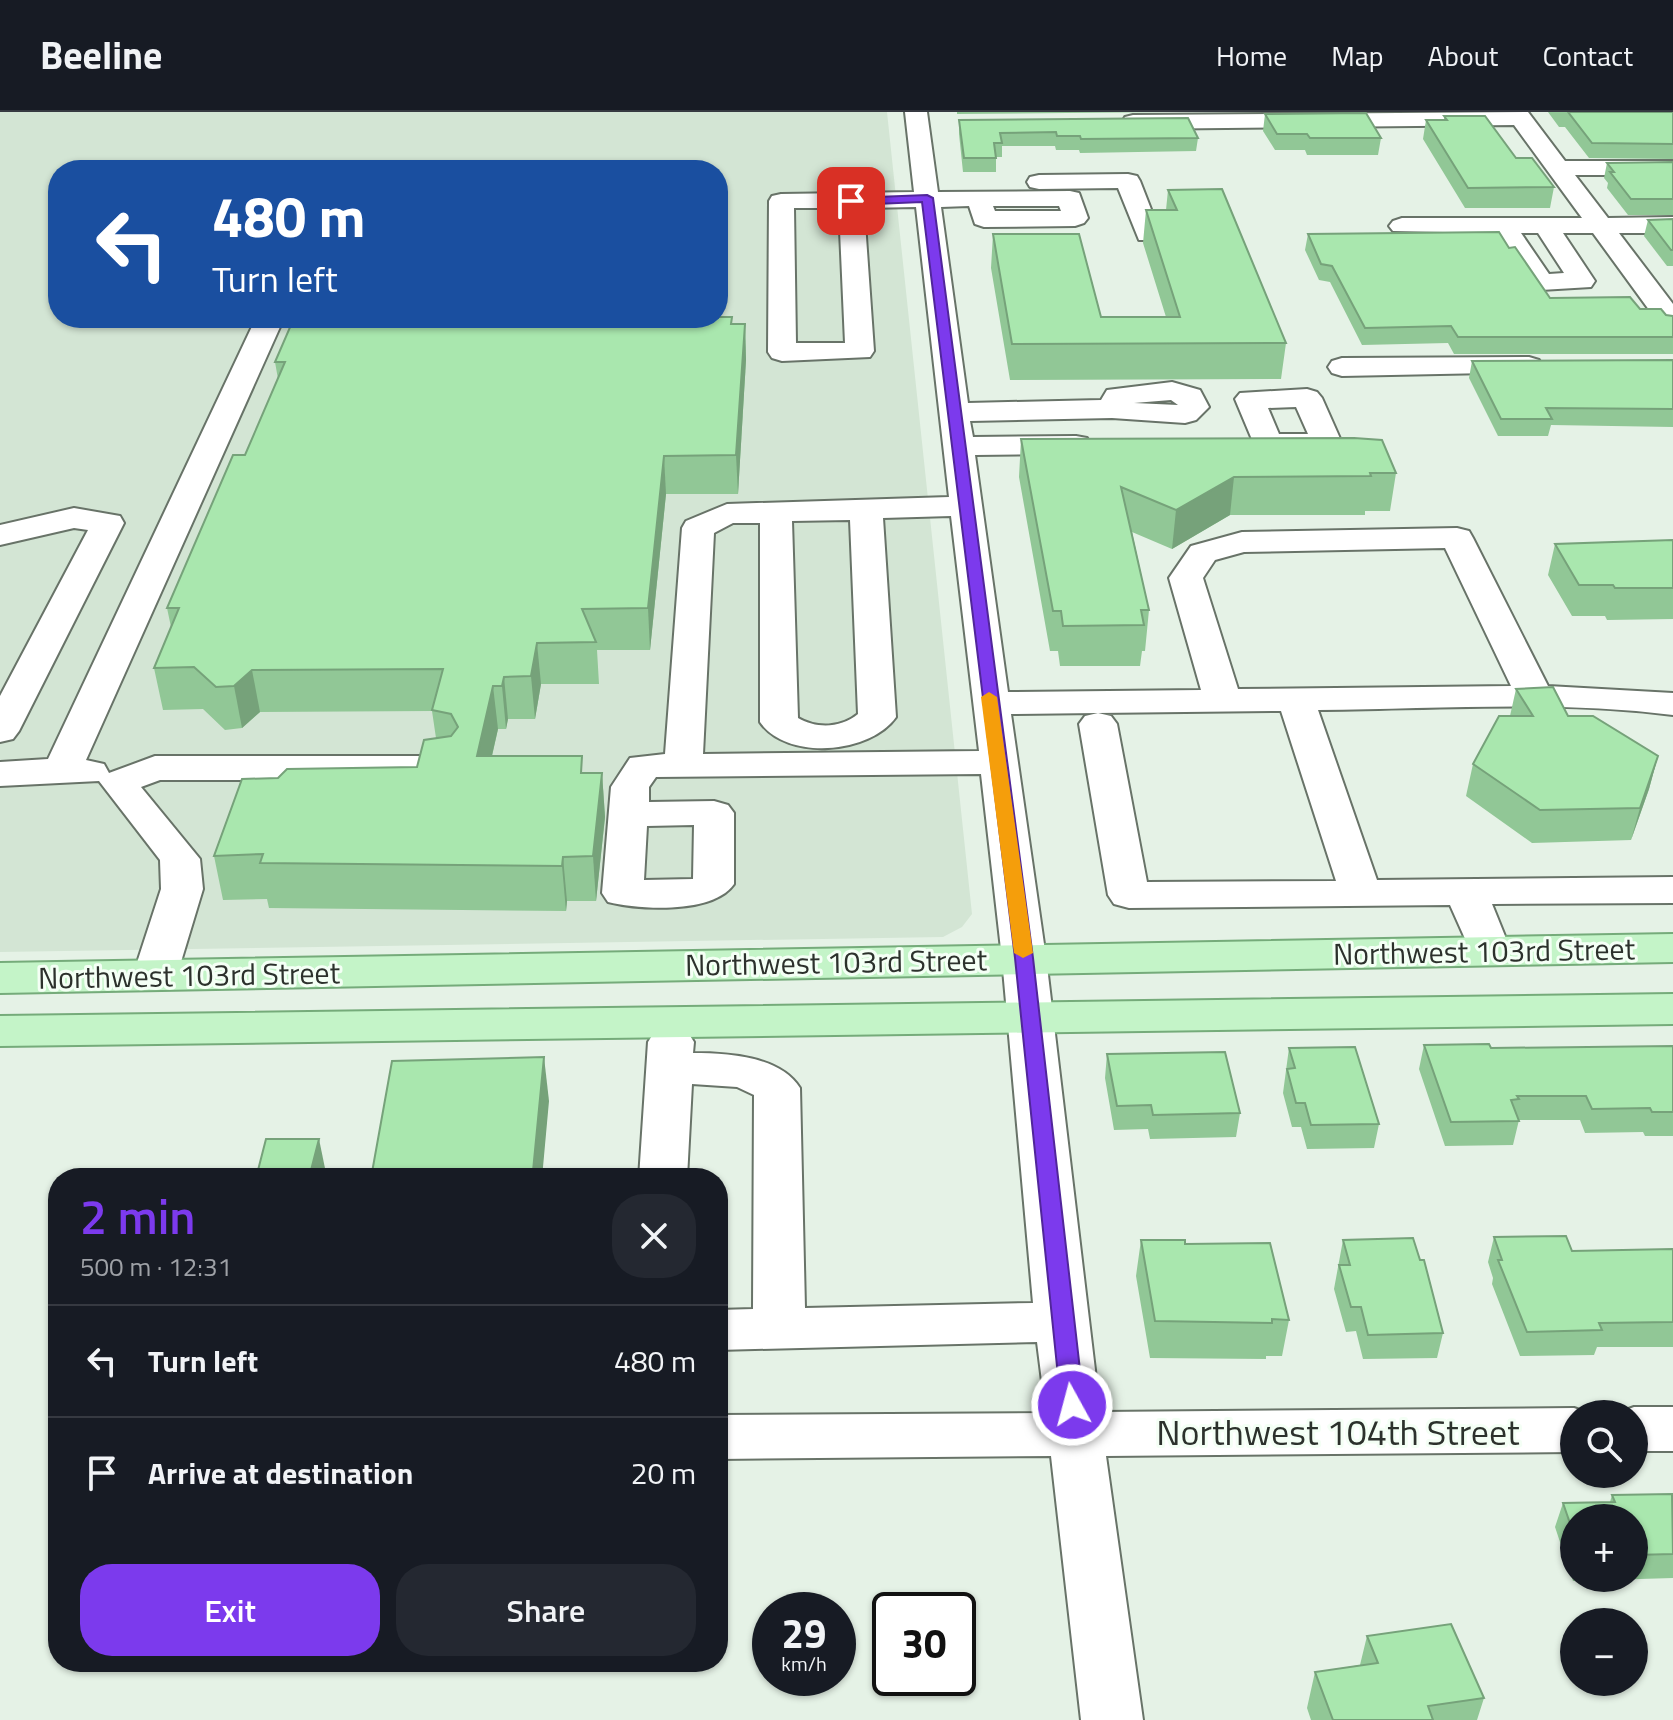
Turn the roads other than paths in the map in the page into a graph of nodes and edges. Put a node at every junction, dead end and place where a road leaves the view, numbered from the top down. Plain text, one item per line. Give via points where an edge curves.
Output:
1 (1518, 115) edge
2 (1210, 116) edge
3 (923, 120) edge
4 (1104, 122) edge
5 (1557, 168) junction
6 (1673, 168) edge
7 (926, 190) junction
8 (979, 198) dead end
9 (851, 201) junction
10 (1545, 225) junction
11 (1600, 225) junction
12 (1673, 225) edge
13 (1402, 226) dead end
14 (1503, 226) junction
15 (1148, 235) edge
16 (1673, 323) edge
17 (265, 328) edge
18 (1563, 365) edge
19 (1342, 367) dead end
20 (1112, 409) dead end
21 (955, 429) junction
22 (1235, 443) edge
23 (1267, 443) edge
24 (1108, 444) edge
25 (965, 506) junction
26 (866, 510) junction
27 (776, 511) junction
28 (0, 535) edge
29 (1535, 697) junction
30 (1296, 700) junction
31 (1223, 701) junction
32 (990, 703) junction
33 (1673, 704) edge
34 (1098, 724) dead end
35 (0, 731) edge
36 (998, 762) junction
37 (683, 765) junction
38 (442, 768) edge
39 (64, 770) junction
40 (0, 774) edge
41 (117, 783) junction
42 (628, 814) dead end
43 (1673, 890) edge
44 (1466, 892) junction
45 (1361, 893) junction
46 (1673, 948) edge
47 (1490, 951) junction
48 (1024, 958) junction
49 (155, 975) junction
50 (0, 978) edge
51 (1673, 1009) edge
52 (1361, 1014) junction
53 (1031, 1018) junction
54 (672, 1021) junction
55 (0, 1031) edge
56 (670, 1069) junction
57 (664, 1168) edge
58 (1061, 1322) junction
59 (779, 1329) junction
60 (728, 1330) edge
61 (1648, 1429) edge
62 (1673, 1429) edge
63 (1560, 1430) edge
64 (1076, 1432) junction
65 (728, 1437) edge
66 (1112, 1720) edge

1 - 2 street
1 - 5 street
2 - 4 street
3 - 7 street
5 - 6 street
5 - 11 street
7 - 8 street
7 - 9 street
7 - 15 street via 1128,181
7 - 21 street
9 - 9 street via 781,201 782,352 860,351
10 - 11 street
10 - 14 street
10 - 14 street via 1582,281 1541,282
11 - 12 street
11 - 16 street
13 - 14 street
17 - 39 street
18 - 19 street
20 - 21 street
21 - 24 street
21 - 25 street
22 - 23 street
25 - 26 street
25 - 32 street
26 - 27 street
26 - 27 street via 877,717 856,734 809,735 779,722
27 - 37 street via 727,514 698,528
28 - 35 street via 74,518 108,523
29 - 30 street
29 - 31 street via 1457,538 1242,542 1203,553 1186,578
29 - 33 street
30 - 31 street
30 - 45 street
31 - 32 street
32 - 36 street
34 - 45 street via 1129,895
36 - 37 street
36 - 48 street
37 - 42 street via 644,766 630,787
38 - 41 street via 155,768
39 - 40 street
39 - 41 street via 97,773
41 - 49 street via 180,859 182,889
43 - 44 street
44 - 45 street
44 - 47 street
46 - 47 main road, Northwest 103rd Street
47 - 48 main road, Northwest 103rd Street
47 - 52 main road via 1471,976 1446,994
48 - 49 main road, Northwest 103rd Street
48 - 53 street
49 - 50 main road, Northwest 103rd Street
51 - 52 main road, Northwest 103rd Street
52 - 53 main road, Northwest 103rd Street
53 - 54 main road, Northwest 103rd Street
53 - 58 street
54 - 55 main road, Northwest 103rd Street
54 - 56 street
56 - 57 street
56 - 59 street via 722,1068 759,1075 777,1088
58 - 59 street
58 - 64 street
59 - 60 street
61 - 62 street
63 - 64 street, Northwest 104th Street
64 - 65 street, Northwest 104th Street
64 - 66 street

